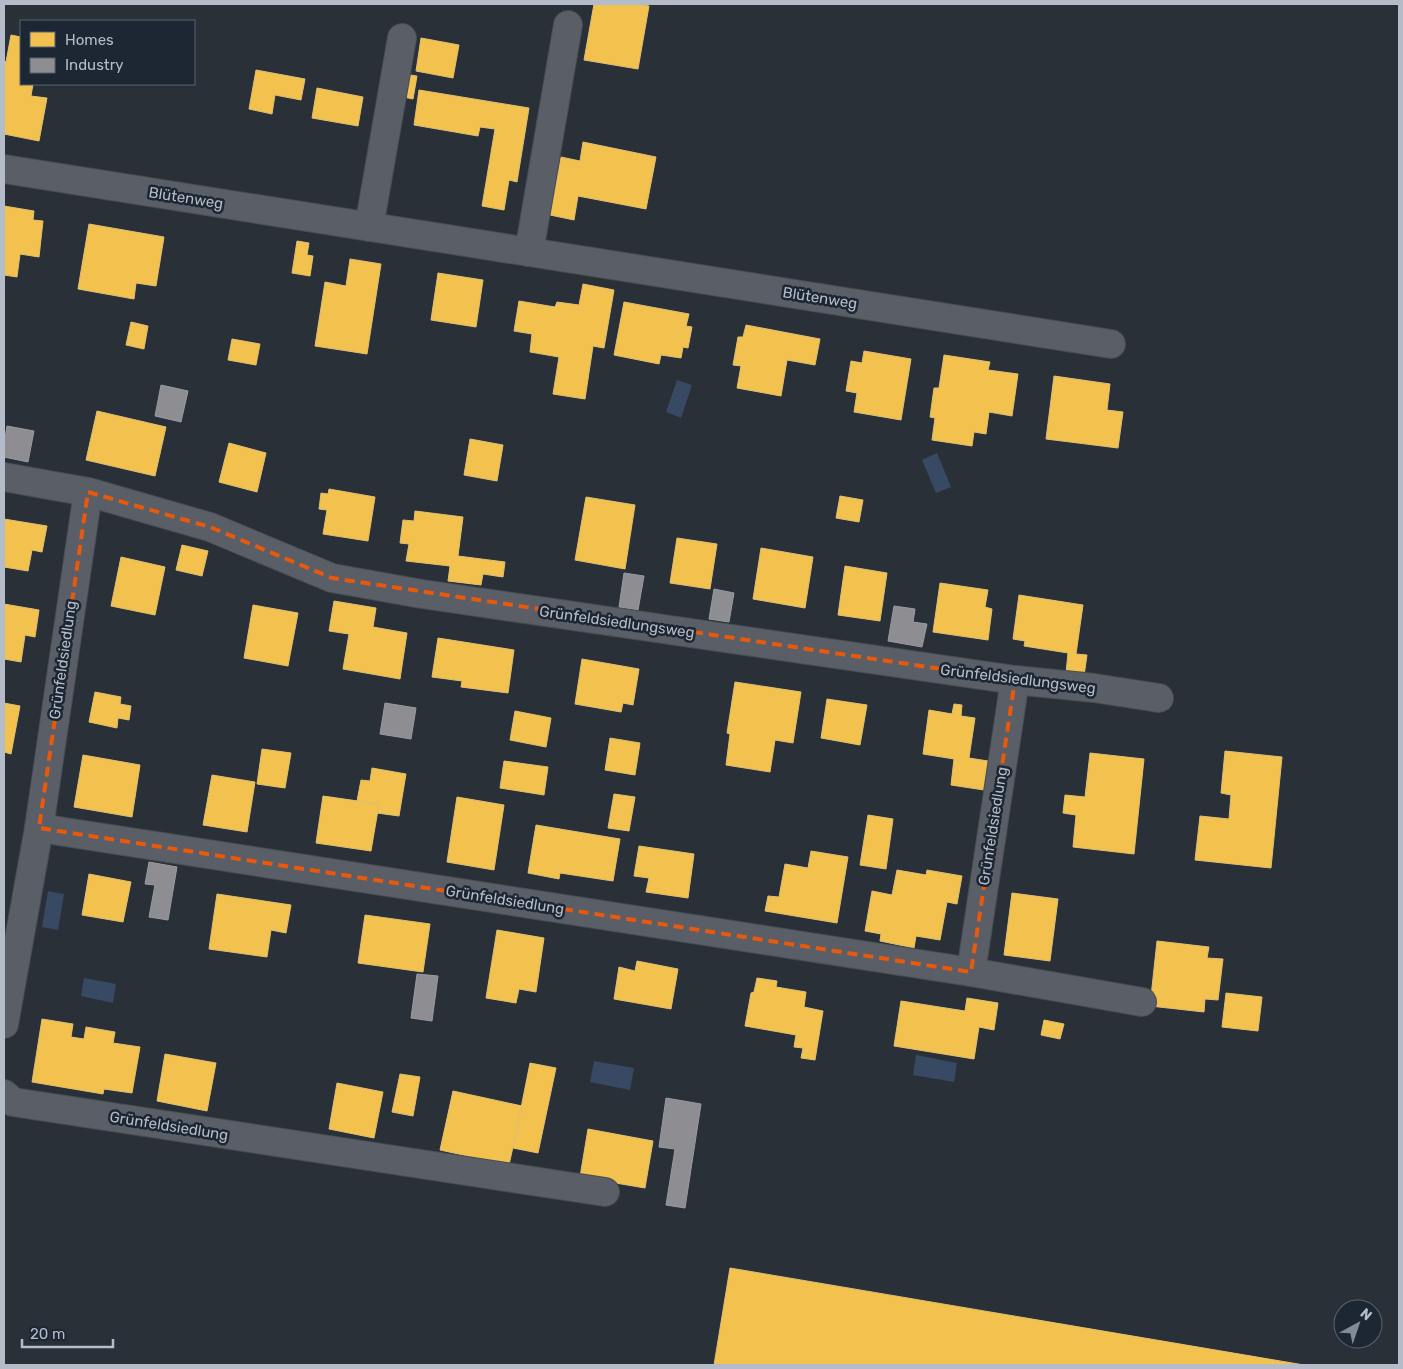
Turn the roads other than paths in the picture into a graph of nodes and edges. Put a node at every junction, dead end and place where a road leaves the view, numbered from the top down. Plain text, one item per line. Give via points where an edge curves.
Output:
1 (568, 25) dead end
2 (402, 38) dead end
3 (4, 169) edge
4 (368, 227) junction
5 (529, 252) junction
6 (1111, 344) dead end
7 (4, 477) edge
8 (88, 492) junction
9 (1015, 680) junction
10 (1159, 698) dead end
11 (39, 828) junction
12 (971, 972) junction
13 (1142, 1002) dead end
14 (4, 1024) edge
15 (4, 1094) edge
16 (605, 1192) dead end

1 - 5 street
2 - 4 street
3 - 4 street, Blütenweg
4 - 5 street, Blütenweg
5 - 6 street, Blütenweg
7 - 8 street, Grünfeldsiedlungsweg
8 - 9 street, Grünfeldsiedlungsweg via 210,527 332,578 432,596
8 - 11 street, Grünfeldsiedlung
9 - 10 street, Grünfeldsiedlungsweg
9 - 12 street, Grünfeldsiedlung
11 - 12 street, Grünfeldsiedlung
11 - 14 street, Grünfeldsiedlung
12 - 13 street, Grünfeldsiedlung
15 - 16 street, Grünfeldsiedlung via 13,1102

